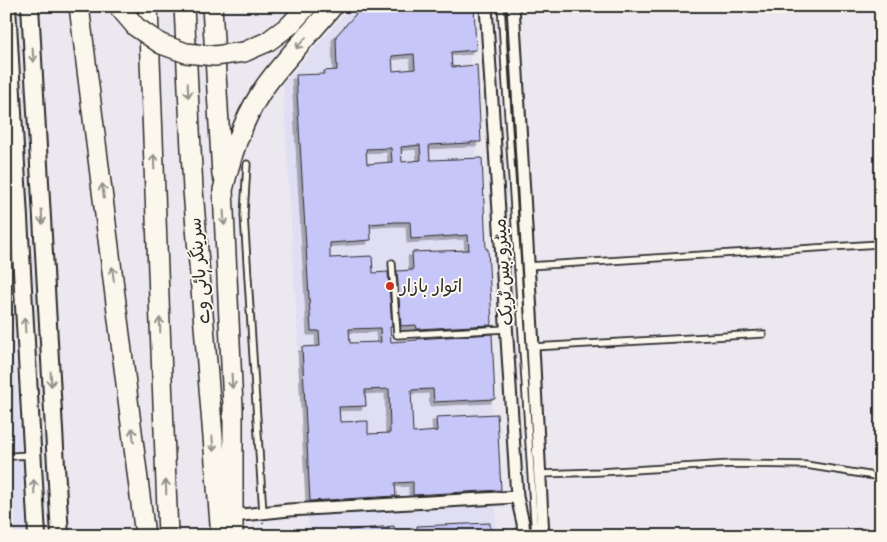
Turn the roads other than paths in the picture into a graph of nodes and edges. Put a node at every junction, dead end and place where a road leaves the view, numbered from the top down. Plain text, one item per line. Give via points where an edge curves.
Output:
1 (7, 6) edge
2 (30, 6) edge
3 (79, 6) edge
4 (119, 6) edge
5 (148, 6) edge
6 (184, 6) edge
7 (212, 6) edge
8 (306, 6) edge
9 (333, 6) edge
10 (486, 6) edge
11 (500, 6) edge
12 (513, 6) edge
13 (247, 164) dead end
14 (223, 190) junction
15 (879, 244) dead end
16 (392, 263) dead end
17 (528, 266) junction
18 (506, 329) junction
19 (763, 334) dead end
20 (533, 347) junction
21 (50, 355) junction
22 (27, 357) junction
23 (33, 455) junction
24 (6, 458) edge
25 (540, 474) junction
26 (881, 477) edge
27 (517, 496) junction
28 (263, 512) junction
29 (233, 516) junction
30 (535, 530) edge
31 (37, 536) edge
32 (60, 536) edge
33 (145, 536) edge
34 (168, 536) edge
35 (221, 536) edge
36 (233, 536) edge
37 (524, 536) edge

22 -> 1 main road via 14,174
2 -> 21 main road
33 -> 3 highway
4 - 8 highway, bridge via 136,27 161,44 186,53 215,56 244,52 268,42
34 -> 5 highway
6 -> 35 highway, سرینگر ہائی وے via 193,190
7 - 14 highway
9 -> 14 highway via 260,93 237,141
10 - 18 street
11 - 30 lane, میٹرو بس ٹریک
12 - 17 street
13 - 28 lane via 244,215
14 -> 29 highway via 234,407
15 - 17 lane
16 - 18 lane via 396,335
17 - 20 street
18 - 27 street
19 - 20 lane
20 - 25 street
21 - 22 main road
21 -> 32 main road
22 - 23 main road
23 - 24 lane
31 -> 23 main road
25 - 26 lane via 731,464 806,465
25 - 30 street
27 - 28 street
27 - 30 street
28 - 29 street
29 - 36 highway
30 - 37 street

